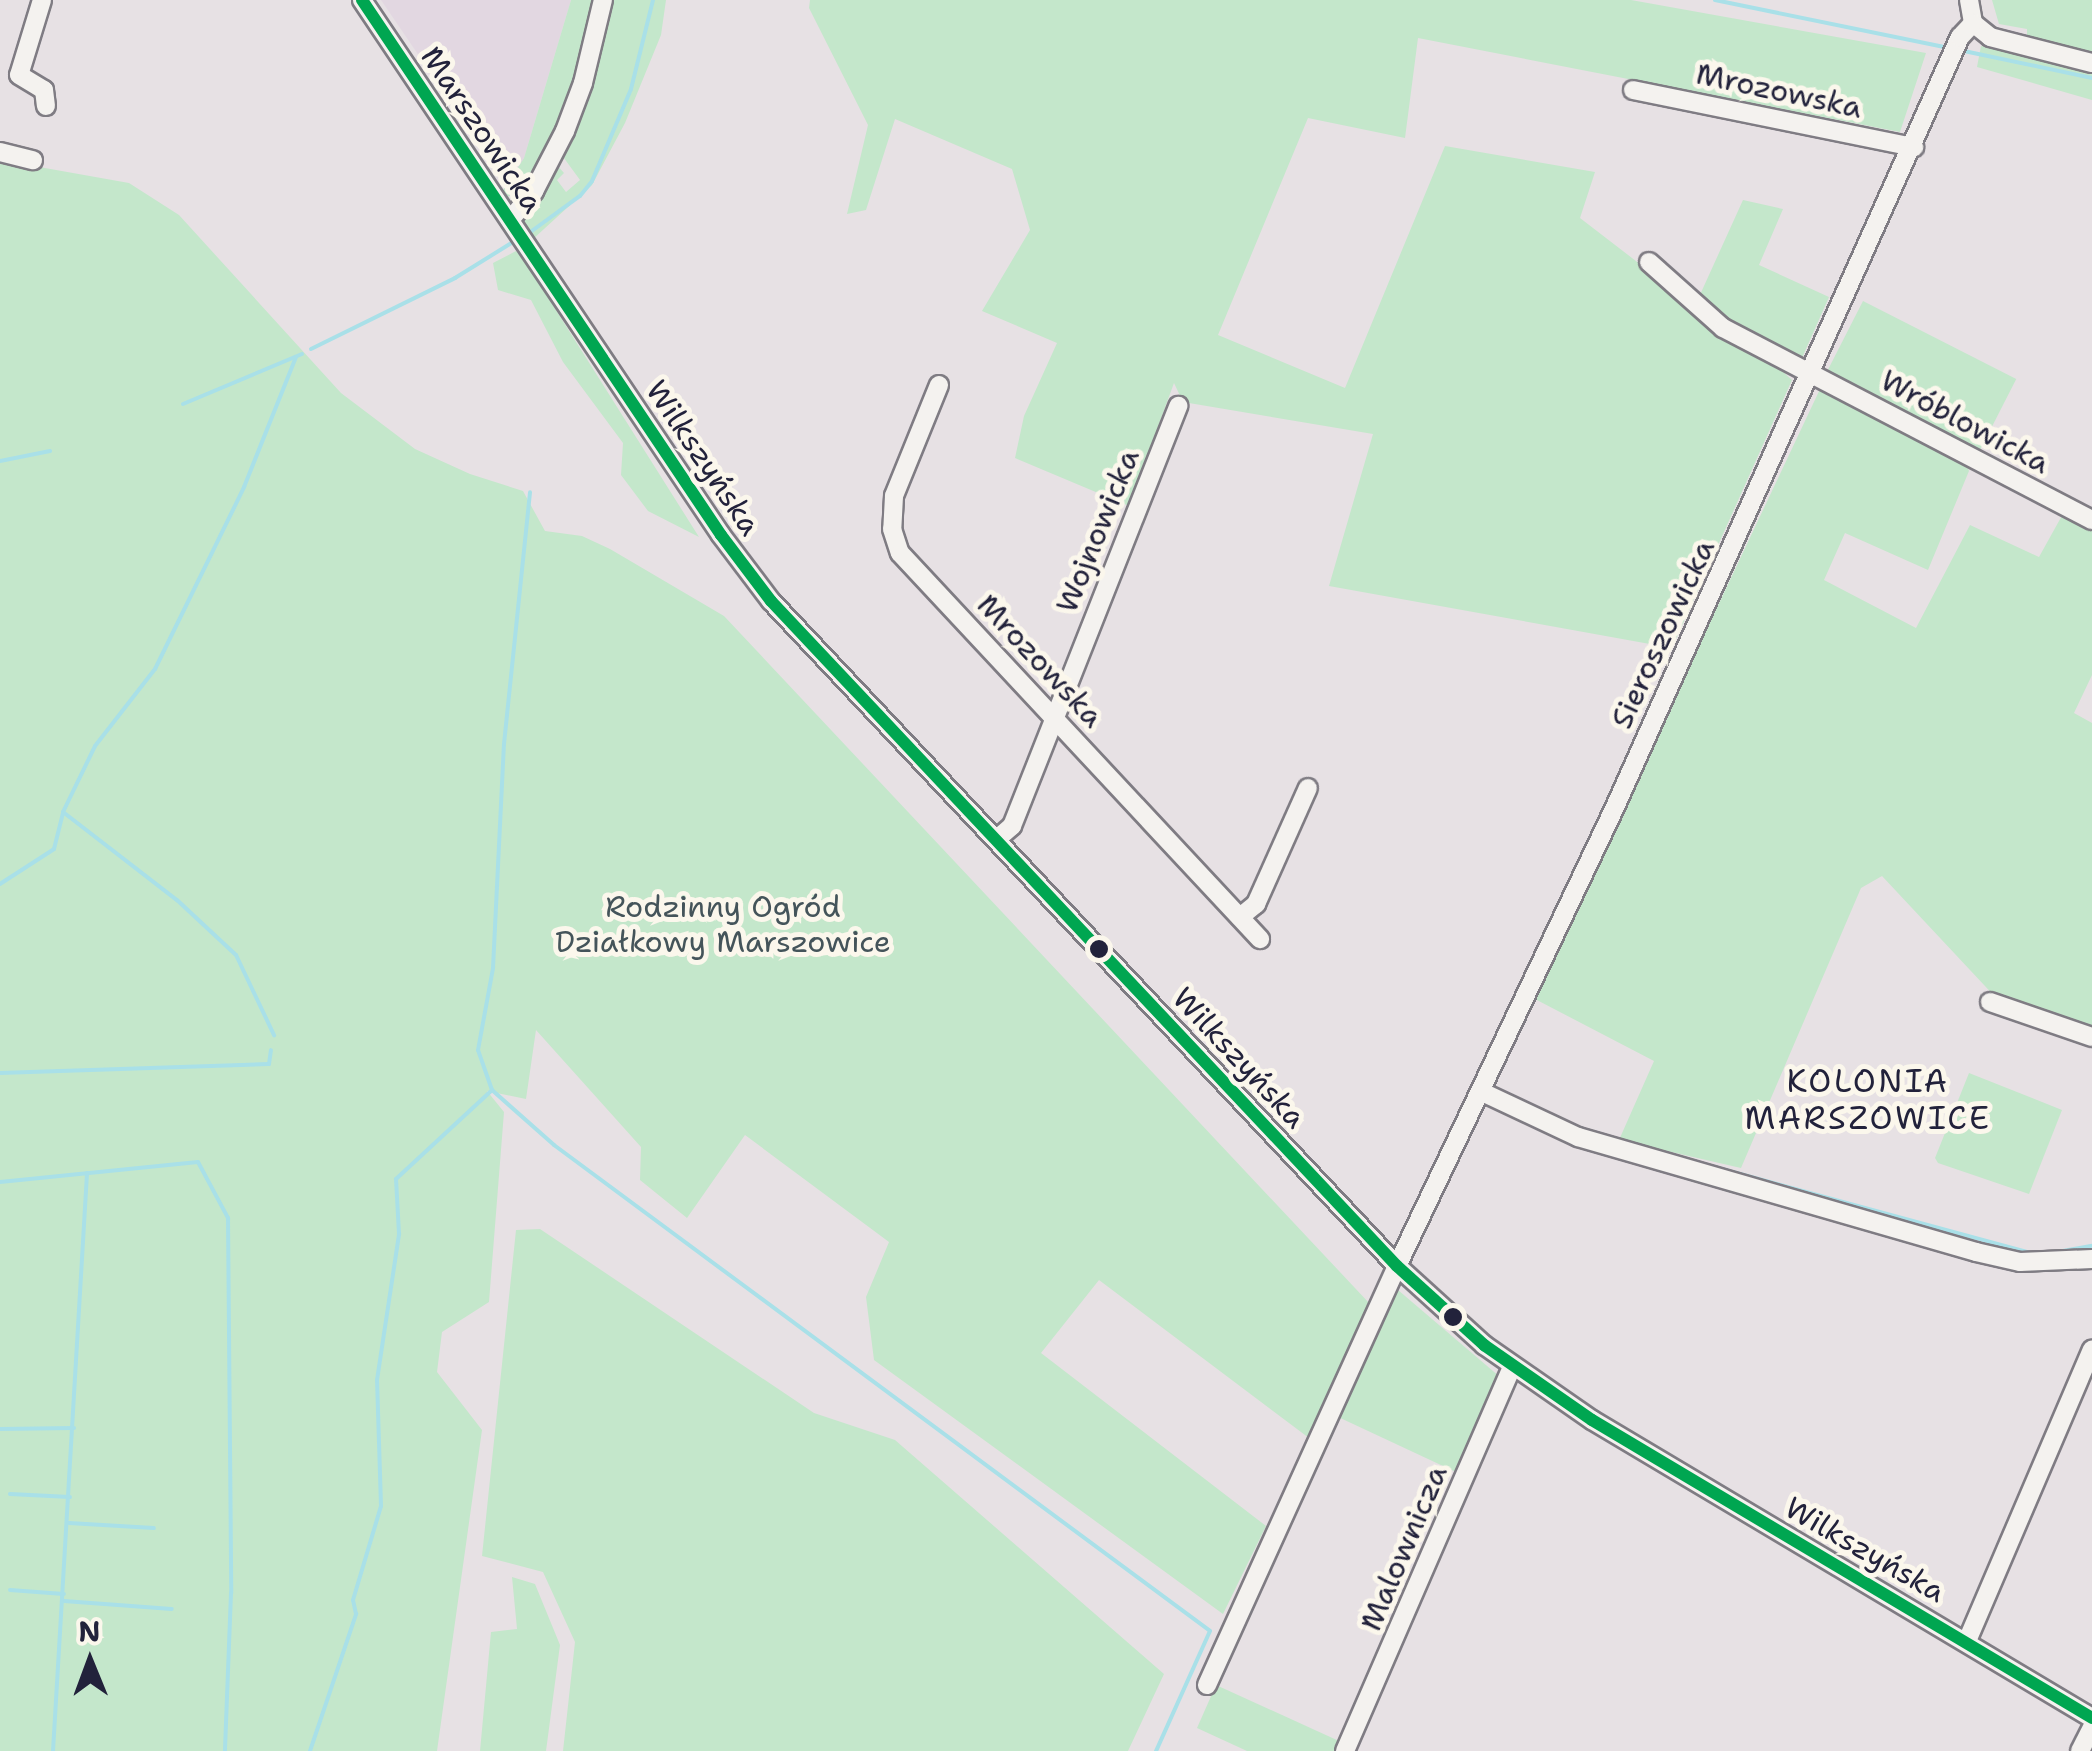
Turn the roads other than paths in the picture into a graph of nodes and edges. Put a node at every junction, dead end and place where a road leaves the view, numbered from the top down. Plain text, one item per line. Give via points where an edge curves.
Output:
1 (42, 0) edge
2 (362, 0) edge
3 (603, 0) edge
4 (1969, 0) edge
5 (1973, 23) junction
6 (2092, 63) edge
7 (1634, 90) dead end
8 (46, 106) dead end
9 (1914, 147) junction
10 (0, 152) edge
11 (33, 160) dead end
12 (510, 220) junction
13 (523, 240) joint
14 (1649, 262) dead end
15 (1812, 372) junction
16 (938, 384) dead end
17 (1178, 406) dead end
18 (2092, 520) edge
19 (1053, 715) junction
20 (1308, 788) dead end
21 (997, 839) junction
22 (1240, 917) junction
23 (1260, 939) dead end
24 (1990, 1002) dead end
25 (2092, 1036) edge
26 (1482, 1092) junction
27 (2092, 1259) edge
28 (1397, 1266) junction
29 (2092, 1350) edge
30 (1512, 1367) junction
31 (1966, 1641) junction
32 (1207, 1685) dead end
33 (2092, 1718) edge
34 (2092, 1728) edge
35 (1346, 1751) edge
36 (2080, 1751) edge

1 - 8 street via 19,75 44,90
2 - 12 street, Marszowicka
3 - 12 street via 565,131 534,191
4 - 5 street
5 - 6 street via 2004,43
5 - 9 street, Sieroszowicka via 1960,37
7 - 9 street, Mrozowska
9 - 15 street, Sieroszowicka
10 - 11 street
12 - 13 street, Marszowicka
13 - 21 street, Wilkszyńska via 771,600
14 - 15 street, Wróblowicka via 1723,328
15 - 18 street, Wróblowicka
15 - 26 street, Sieroszowicka
16 - 19 street, Mrozowska via 894,496 895,541
17 - 19 street, Wojnowicka
19 - 21 street, Wojnowicka via 1012,826
19 - 22 street, Mrozowska
20 - 22 street via 1256,904
21 - 28 street, Wilkszyńska
22 - 23 street, Mrozowska
24 - 25 street
26 - 27 street via 1578,1137 1976,1252 2020,1262
26 - 28 street, Sieroszowicka
28 - 30 street, Wilkszyńska
28 - 32 street, Sieroszowicka
29 - 31 street
30 - 31 street, Wilkszyńska via 1686,1478
30 - 35 street, Malownicza
31 - 33 street, Wilkszyńska
34 - 36 street

